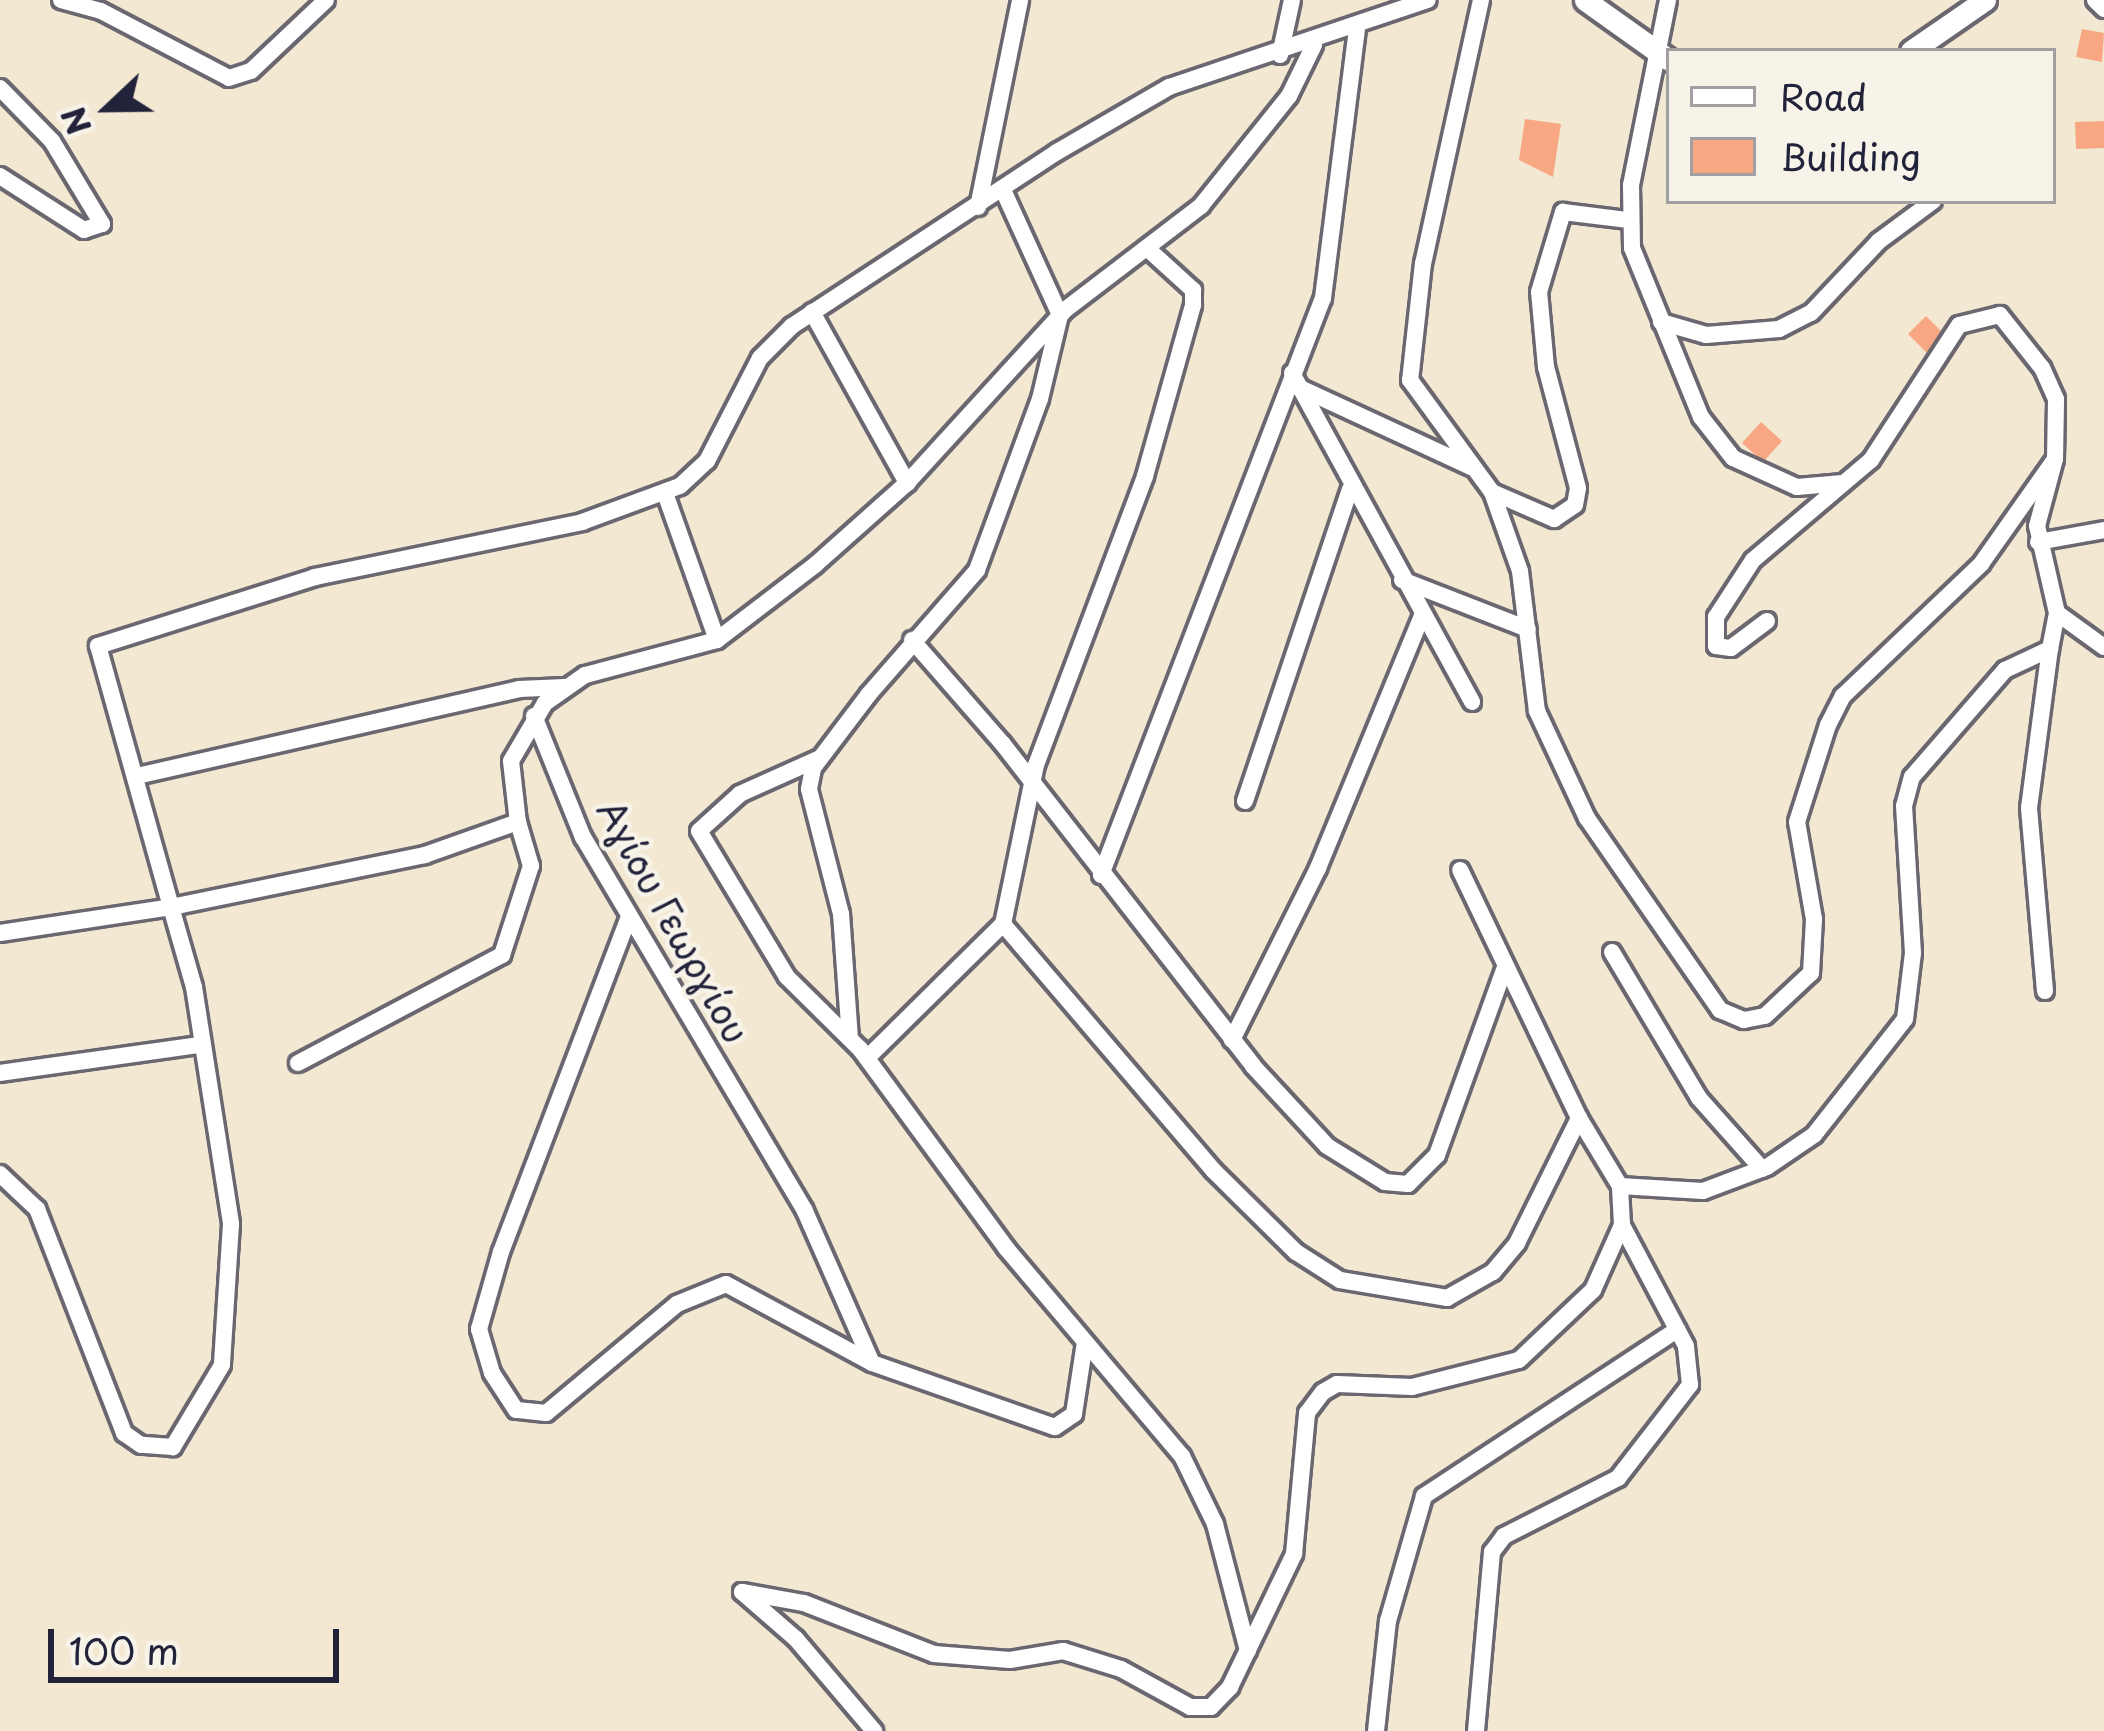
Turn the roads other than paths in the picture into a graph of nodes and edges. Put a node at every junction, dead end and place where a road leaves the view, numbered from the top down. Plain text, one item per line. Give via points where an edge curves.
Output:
1 (61, 0) edge
2 (326, 0) edge
3 (1019, 0) edge
4 (1292, 0) edge
5 (1428, 0) edge
6 (1481, 0) edge
7 (1585, 0) edge
8 (1668, 0) edge
9 (1984, 0) edge
10 (2095, 0) edge
11 (2104, 9) edge
12 (1357, 30) junction
13 (1314, 45) junction
14 (1915, 48) edge
15 (1280, 55) junction
16 (1664, 55) edge
17 (0, 88) edge
18 (0, 176) edge
19 (1003, 190) junction
20 (1929, 204) edge
21 (977, 207) junction
22 (1627, 220) junction
23 (1148, 249) junction
24 (812, 312) junction
25 (1060, 315) junction
26 (1661, 322) junction
27 (1295, 380) junction
28 (2055, 459) junction
29 (1475, 469) junction
30 (907, 483) junction
31 (1844, 483) junction
32 (1350, 490) junction
33 (1492, 492) junction
34 (665, 493) junction
35 (2104, 530) edge
36 (2038, 542) junction
37 (1402, 580) junction
38 (2057, 613) junction
39 (1422, 616) junction
40 (1767, 621) dead end
41 (1528, 629) junction
42 (717, 640) junction
43 (912, 640) junction
44 (2104, 646) edge
45 (2050, 650) junction
46 (565, 687) junction
47 (1472, 702) dead end
48 (534, 716) junction
49 (820, 758) junction
50 (137, 776) junction
51 (1032, 783) junction
52 (1245, 801) dead end
53 (518, 822) junction
54 (1460, 870) dead end
55 (1101, 875) junction
56 (171, 907) junction
57 (629, 917) junction
58 (1003, 924) junction
59 (0, 933) edge
60 (1612, 952) dead end
61 (1504, 970) junction
62 (2044, 991) dead end
63 (850, 1039) junction
64 (1232, 1040) junction
65 (199, 1045) junction
66 (867, 1058) junction
67 (298, 1063) dead end
68 (0, 1073) edge
69 (1579, 1118) junction
70 (1762, 1169) junction
71 (0, 1174) edge
72 (1620, 1186) junction
73 (1622, 1225) junction
74 (1677, 1330) junction
75 (1085, 1341) junction
76 (872, 1363) junction
77 (1248, 1651) junction
78 (1374, 1726) edge
79 (874, 1731) edge
80 (1476, 1731) edge

1 - 2 street via 100,11 229,78 251,71
3 - 21 street
4 - 15 street
5 - 12 street
6 - 29 street via 1423,263 1410,380
7 - 16 street
8 - 16 street
9 - 14 street
10 - 11 street
12 - 13 street
12 - 27 street via 1337,228
13 - 15 street
13 - 23 street via 1288,96 1213,192
15 - 19 street via 1169,87
16 - 22 street
17 - 18 street via 52,141 102,224 84,230
19 - 21 street
19 - 25 street
20 - 26 street via 1879,241 1811,313 1779,329 1706,335
21 - 24 street
22 - 26 street
22 - 33 street via 1563,212 1539,292 1575,505 1554,519
23 - 25 street
23 - 51 street via 1193,290 1193,305 1145,476
24 - 30 street
24 - 34 street via 760,358 707,460
25 - 30 street
25 - 43 street via 998,528 977,569
26 - 31 street via 1701,417 1733,458 1797,487
27 - 29 street
27 - 32 street
27 - 55 street
28 - 31 street via 2056,399 2042,368 2000,314 1978,315 1959,325 1893,433
28 - 36 street
28 - 41 street via 1981,564 1843,696 1797,823 1814,919 1811,974 1754,1020 1720,1010 1691,976 1587,818 1537,711
29 - 33 street
30 - 42 street
31 - 40 street via 1753,560 1716,617 1715,646 1731,648
32 - 37 street
32 - 52 street
33 - 41 street via 1520,572
34 - 42 street
34 - 50 street via 582,522 315,577 122,633 98,646
35 - 36 street
36 - 38 street
37 - 39 street
37 - 41 street
38 - 44 street
38 - 45 street
39 - 47 street
39 - 64 street via 1318,868
42 - 46 street
43 - 49 street
43 - 51 street
45 - 62 street via 2030,808
45 - 70 street via 2005,670 1912,777 1904,806 1913,953 1905,1018 1814,1135
46 - 48 street
46 - 50 street via 519,688
48 - 53 street via 512,761
48 - 57 street, Αγίου Γεωργίου via 583,837
49 - 63 street via 809,789 842,914
49 - 63 street via 740,794 699,830 787,977
50 - 56 street
51 - 55 street
51 - 58 street
53 - 56 street via 424,855
53 - 67 street via 531,866 502,955
54 - 61 street
55 - 64 street
56 - 59 street
56 - 65 street via 194,987
57 - 76 street, Αγίου Γεωργίου via 805,1209
57 - 76 street via 508,1228 479,1329 491,1373 516,1409 546,1413 677,1304 726,1284
58 - 66 street
58 - 69 street via 1255,1216 1340,1280 1447,1298 1493,1272 1517,1243
60 - 70 street via 1699,1098
61 - 64 street via 1437,1155 1408,1184 1385,1182 1327,1146
61 - 69 street
63 - 66 street
65 - 68 street
65 - 71 street via 231,1224 227,1344 197,1416 173,1447 141,1445 124,1433 37,1209
66 - 75 street
69 - 72 street
70 - 72 street via 1703,1191
72 - 73 street
73 - 74 street
73 - 77 street via 1593,1290 1519,1360 1412,1387 1336,1384 1323,1392 1307,1413 1294,1554
74 - 78 street via 1424,1496 1388,1622
74 - 80 street via 1692,1366 1690,1385 1660,1430 1618,1478 1504,1537 1492,1552
75 - 76 street via 1074,1414 1055,1427
75 - 77 street via 1183,1456 1215,1524
77 - 79 street via 1210,1707 1190,1707 1121,1669 1063,1651 1010,1660 934,1654 804,1603 743,1590

